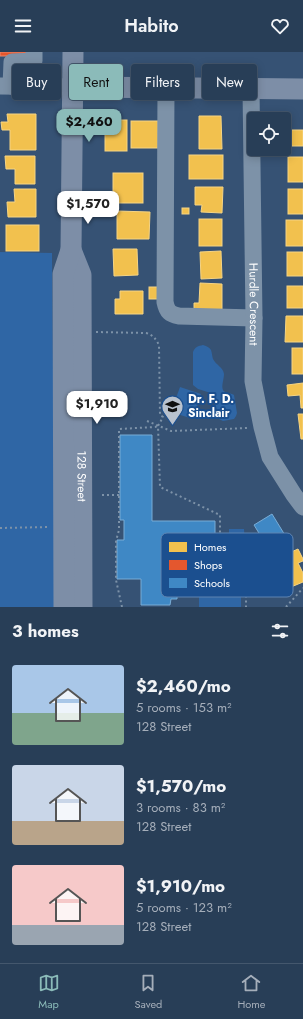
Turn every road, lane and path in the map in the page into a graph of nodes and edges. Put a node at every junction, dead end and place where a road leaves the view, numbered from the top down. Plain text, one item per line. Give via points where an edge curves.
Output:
1 (34, 52) edge
2 (73, 52) edge
3 (6, 62) edge
4 (73, 64) edge
5 (6, 86) edge
6 (69, 86) edge
7 (257, 89) edge
8 (303, 89) edge
9 (74, 100) edge
10 (166, 100) edge
11 (251, 100) edge
12 (72, 250) junction
13 (254, 318) junction
14 (93, 332) dead end
15 (147, 421) dead end
16 (158, 426) junction
17 (255, 428) dead end
18 (102, 495) dead end
19 (119, 495) junction
20 (303, 507) edge
21 (54, 527) dead end
22 (0, 528) edge
23 (220, 533) edge
24 (303, 588) edge
25 (64, 607) edge
26 (82, 607) edge
27 (122, 607) edge
28 (286, 607) edge

1 - 3 street via 34,62
2 - 4 main road, 128 Street
3 - 5 street
5 - 6 street
7 - 8 main road
9 - 12 main road, 128 Street
10 - 13 street via 165,302 168,312 179,316
11 - 13 street, Hurdle Crescent
12 - 25 main road, 128 Street via 63,274
12 - 26 main road, 128 Street via 81,275
13 - 20 street, Hurdle Crescent via 253,381 262,427 270,457
14 - 16 path via 146,333 155,338 159,345 160,415 163,417
15 - 16 path
16 - 17 path via 171,431
16 - 19 path via 119,429
16 - 23 path via 160,487 220,515
18 - 19 path
19 - 27 path via 116,580
21 - 22 path
24 - 28 path

